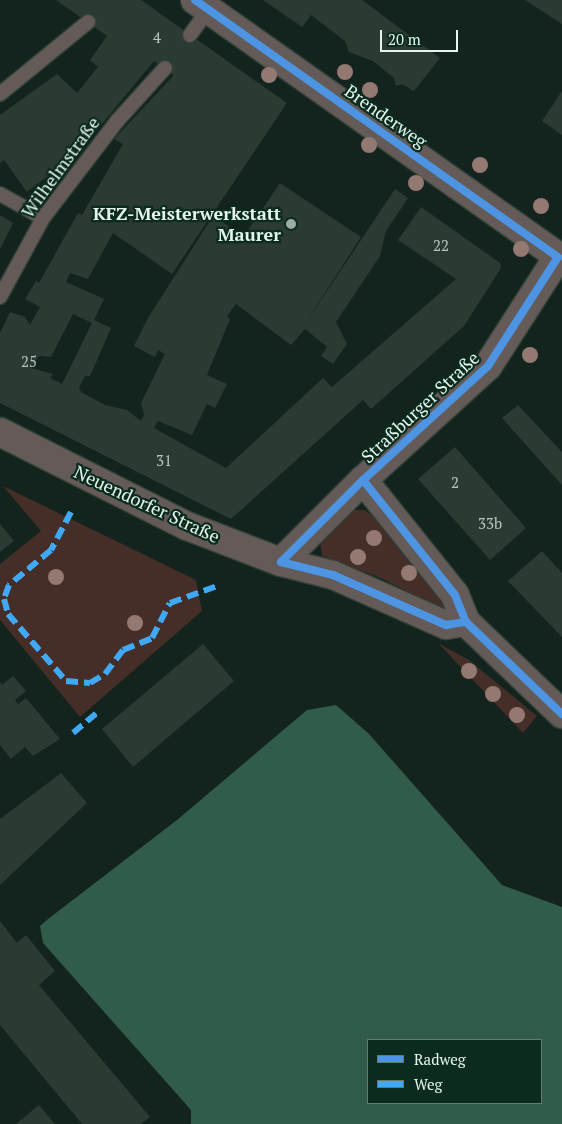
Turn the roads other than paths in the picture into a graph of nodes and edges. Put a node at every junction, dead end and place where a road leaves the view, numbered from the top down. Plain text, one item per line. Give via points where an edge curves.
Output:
1 (202, 5) edge
2 (88, 22) dead end
3 (190, 35) dead end
4 (165, 68) dead end
5 (0, 94) edge
6 (0, 194) edge
7 (43, 218) junction
8 (560, 258) edge
9 (0, 297) edge
10 (0, 432) edge
11 (363, 480) junction
12 (281, 562) junction
13 (466, 622) junction
14 (562, 714) edge

1 - 3 lane
1 - 8 street, Brenderweg
2 - 5 lane
4 - 7 lane, Wilhelmstraße via 118,120
6 - 7 lane
7 - 9 lane, Wilhelmstraße
8 - 11 street, Straßburger Straße via 488,366
10 - 12 street, Neuendorfer Straße via 187,526
11 - 12 street, Straßburger Straße
11 - 13 street via 455,595
12 - 13 street, Neuendorfer Straße via 333,575 446,624
13 - 14 street

